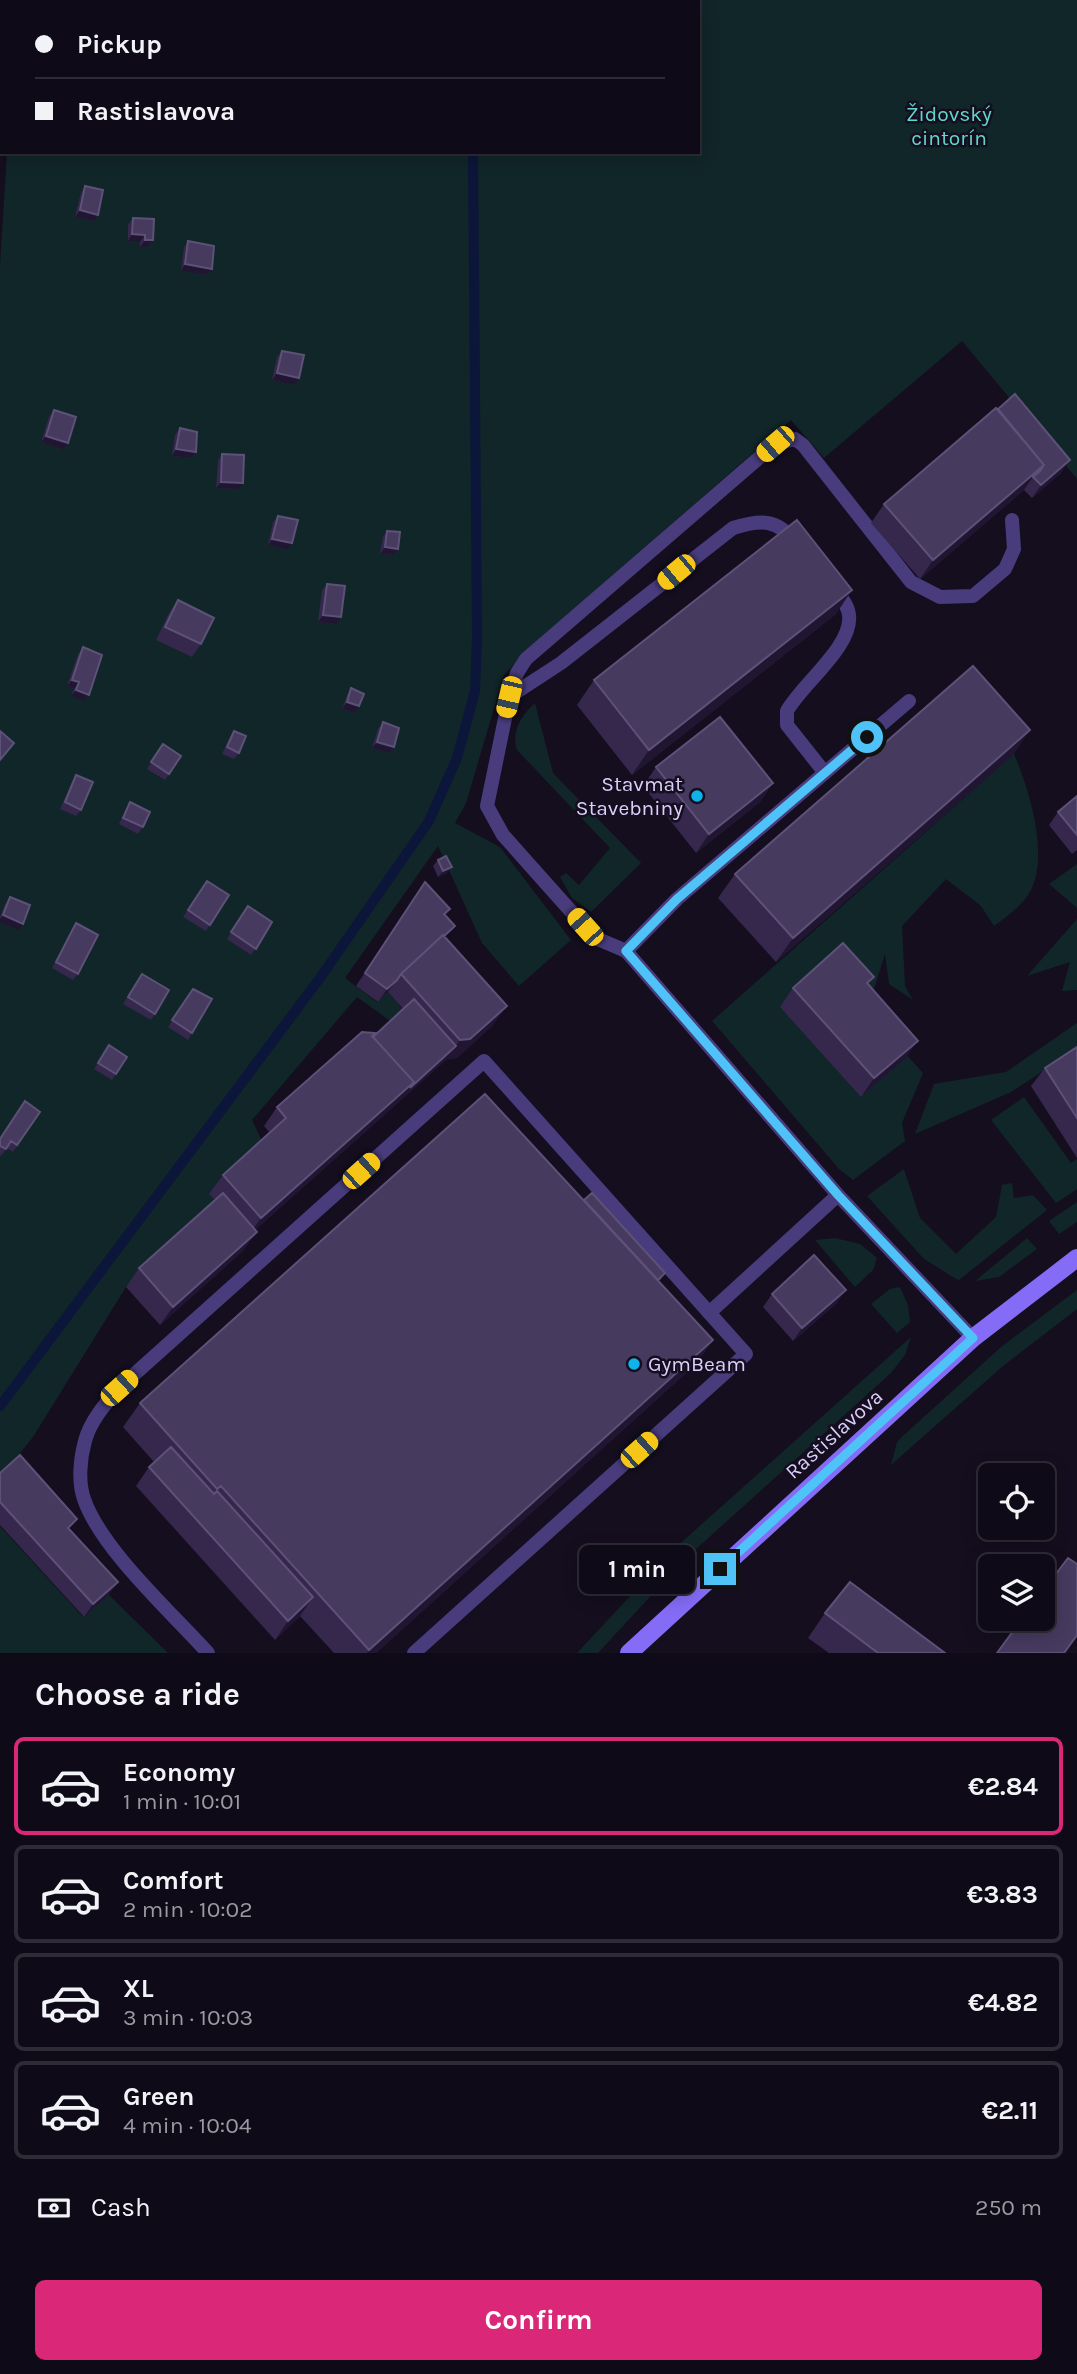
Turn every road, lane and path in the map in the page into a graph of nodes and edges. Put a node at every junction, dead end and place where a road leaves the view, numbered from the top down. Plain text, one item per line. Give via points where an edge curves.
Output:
1 (1012, 520) dead end
2 (509, 697) junction
3 (909, 701) dead end
4 (825, 773) junction
5 (626, 951) junction
6 (838, 1195) junction
7 (1077, 1258) edge
8 (709, 1313) junction
9 (973, 1338) junction
10 (208, 1653) edge
11 (414, 1653) edge
12 (629, 1653) edge

1 - 2 lane via 1014,549 1005,569 973,596 940,597 911,582 803,445 795,439 775,444 537,647 517,673
2 - 4 lane via 561,663 733,528 769,523 784,527 844,601 849,614 842,642 787,710 787,725
2 - 5 lane via 488,789 492,820 585,927 598,939
3 - 4 lane
4 - 5 lane via 677,899
5 - 6 lane
6 - 8 lane
6 - 9 lane
7 - 9 street, Rastislavova
8 - 10 lane via 484,1061 119,1388 85,1439 80,1468 84,1499 101,1531
8 - 11 lane via 746,1354
9 - 12 street, Rastislavova

